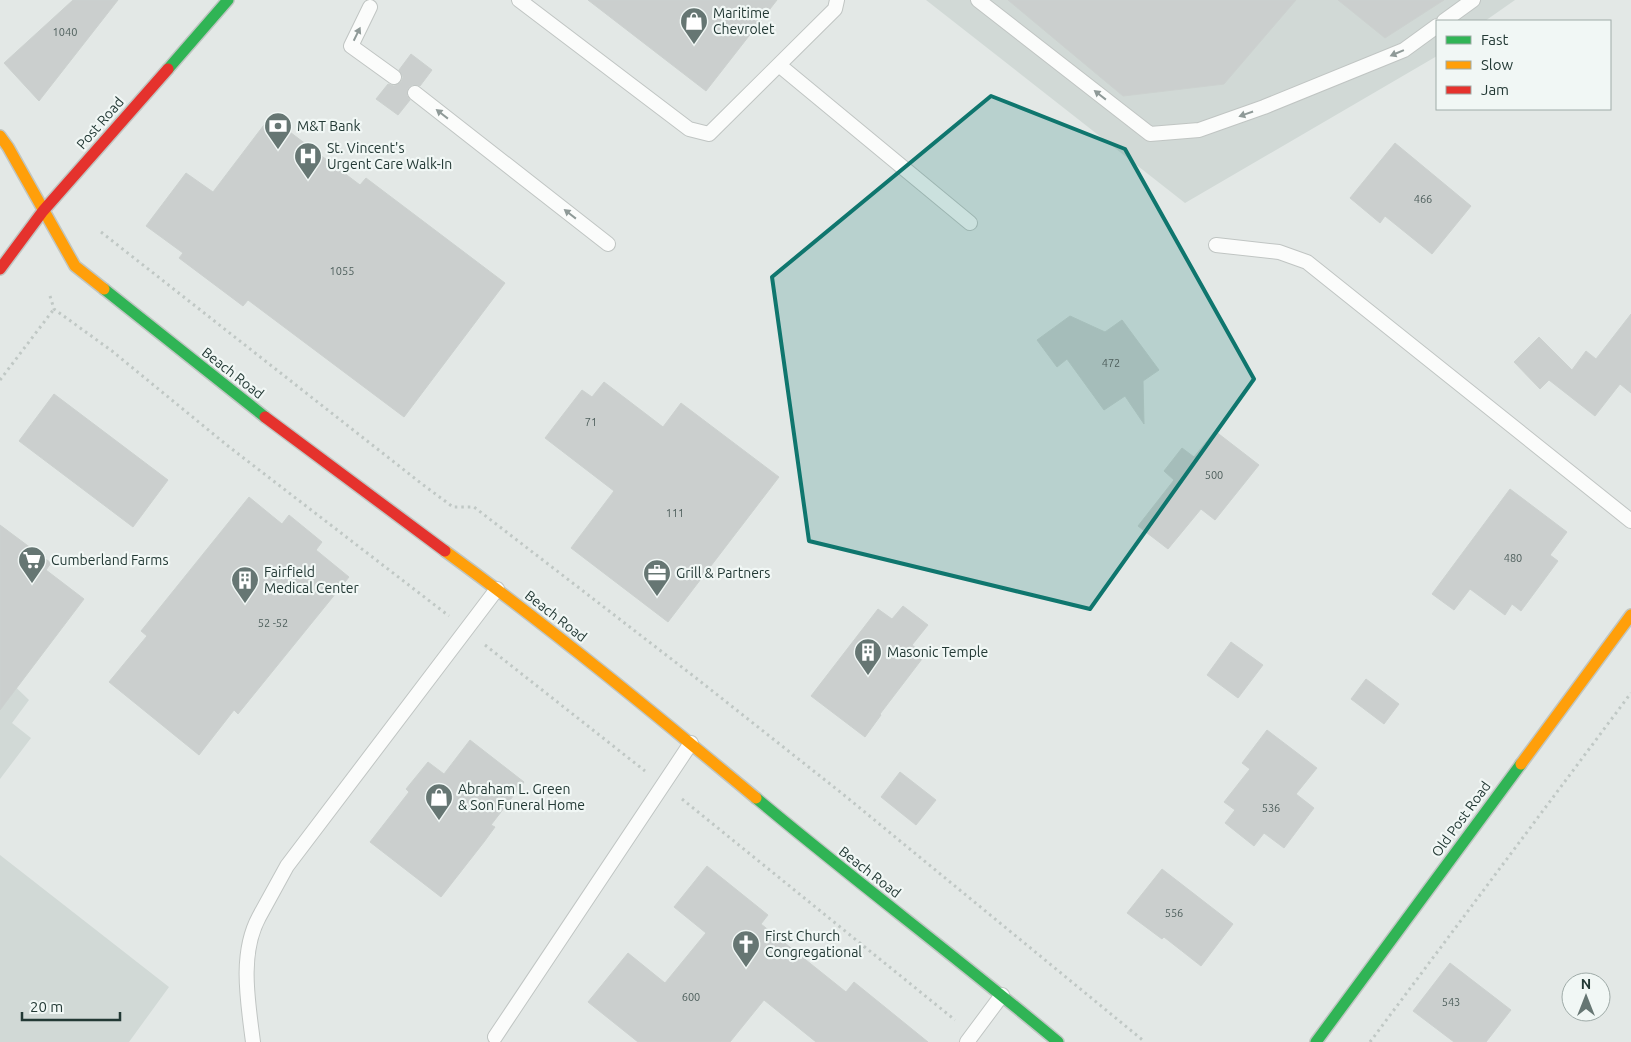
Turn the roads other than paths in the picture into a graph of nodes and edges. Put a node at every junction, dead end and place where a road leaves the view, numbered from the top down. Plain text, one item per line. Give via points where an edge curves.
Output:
1 (228, 0) edge
2 (519, 0) edge
3 (837, 0) edge
4 (978, 0) edge
5 (1473, 0) edge
6 (370, 7) dead end
7 (1445, 20) edge
8 (1436, 27) edge
9 (779, 65) junction
10 (394, 77) dead end
11 (415, 93) dead end
12 (0, 136) edge
13 (43, 211) junction
14 (970, 223) dead end
15 (608, 244) dead end
16 (1216, 245) dead end
17 (0, 268) edge
18 (1631, 521) edge
19 (496, 589) junction
20 (1631, 615) edge
21 (691, 743) junction
22 (1002, 995) junction
23 (495, 1037) dead end
24 (970, 1038) edge
25 (253, 1042) edge
26 (1058, 1042) edge
27 (1316, 1042) edge

1 - 13 street, Post Road
2 - 9 lane via 689,130 709,134
3 - 9 lane via 835,9
8 -> 4 lane via 1404,50 1264,107 1198,130 1150,134
5 - 7 lane
10 -> 6 lane via 351,46
9 - 14 lane
15 -> 11 lane
12 - 13 street, Beach Road
13 - 17 street, Post Road
13 - 19 street, Beach Road via 75,266 259,413
16 - 18 lane via 1279,252 1307,262
19 - 21 street, Beach Road
19 - 25 lane via 287,866 256,922 248,951 247,982
20 - 27 street, Old Post Road
21 - 22 street, Beach Road via 809,843
21 - 23 lane
22 - 24 lane
22 - 26 street, Beach Road

